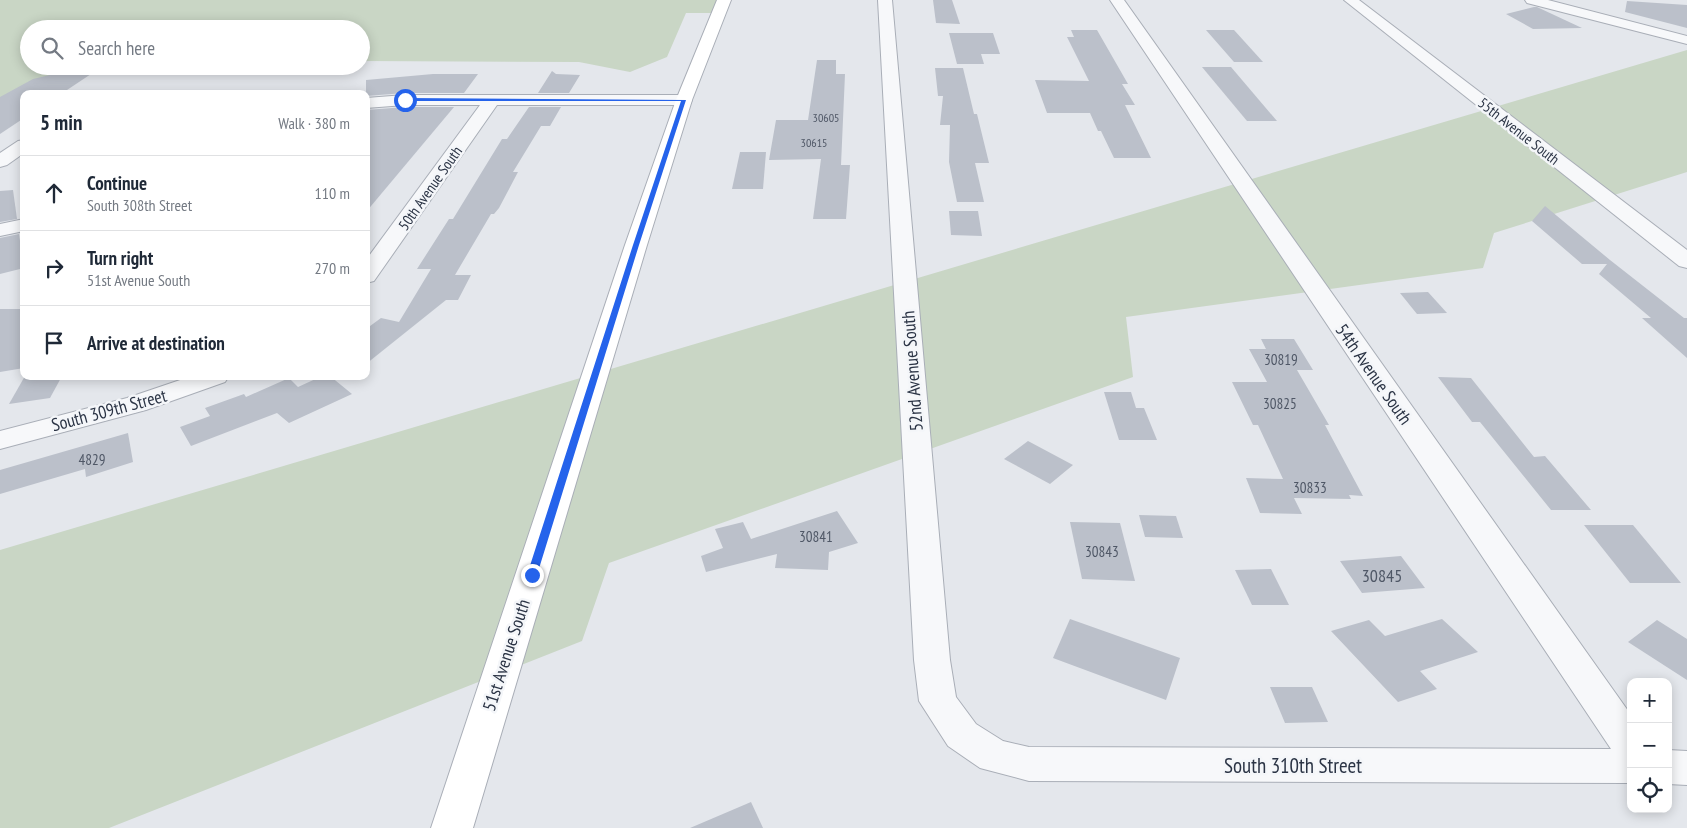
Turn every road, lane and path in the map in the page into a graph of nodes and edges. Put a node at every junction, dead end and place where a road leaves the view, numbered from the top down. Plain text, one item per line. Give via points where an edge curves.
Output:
1 (724, 0) edge
2 (886, 0) edge
3 (1116, 0) edge
4 (1351, 0) edge
5 (1532, 0) edge
6 (1687, 40) edge
7 (492, 100) junction
8 (684, 100) junction
9 (370, 103) edge
10 (20, 148) edge
11 (0, 161) edge
12 (20, 226) edge
13 (0, 230) edge
14 (1687, 261) edge
15 (370, 270) edge
16 (185, 381) edge
17 (0, 440) edge
18 (962, 735) joint
19 (1627, 741) edge
20 (1627, 766) edge
21 (1672, 767) edge
22 (1687, 768) edge
23 (452, 828) edge

1 - 8 main road, 51st Avenue South
2 - 18 street, 52nd Avenue South via 932,660 938,701
3 - 19 street, 54th Avenue South
4 - 14 street, 55th Avenue South
5 - 6 street
7 - 8 street
7 - 9 street
7 - 15 street, 50th Avenue South
8 - 23 main road, 51st Avenue South
10 - 11 street
12 - 13 street
16 - 17 street, South 309th Street via 128,407
18 - 20 street, South 310th Street via 994,756 1029,764
21 - 22 street

